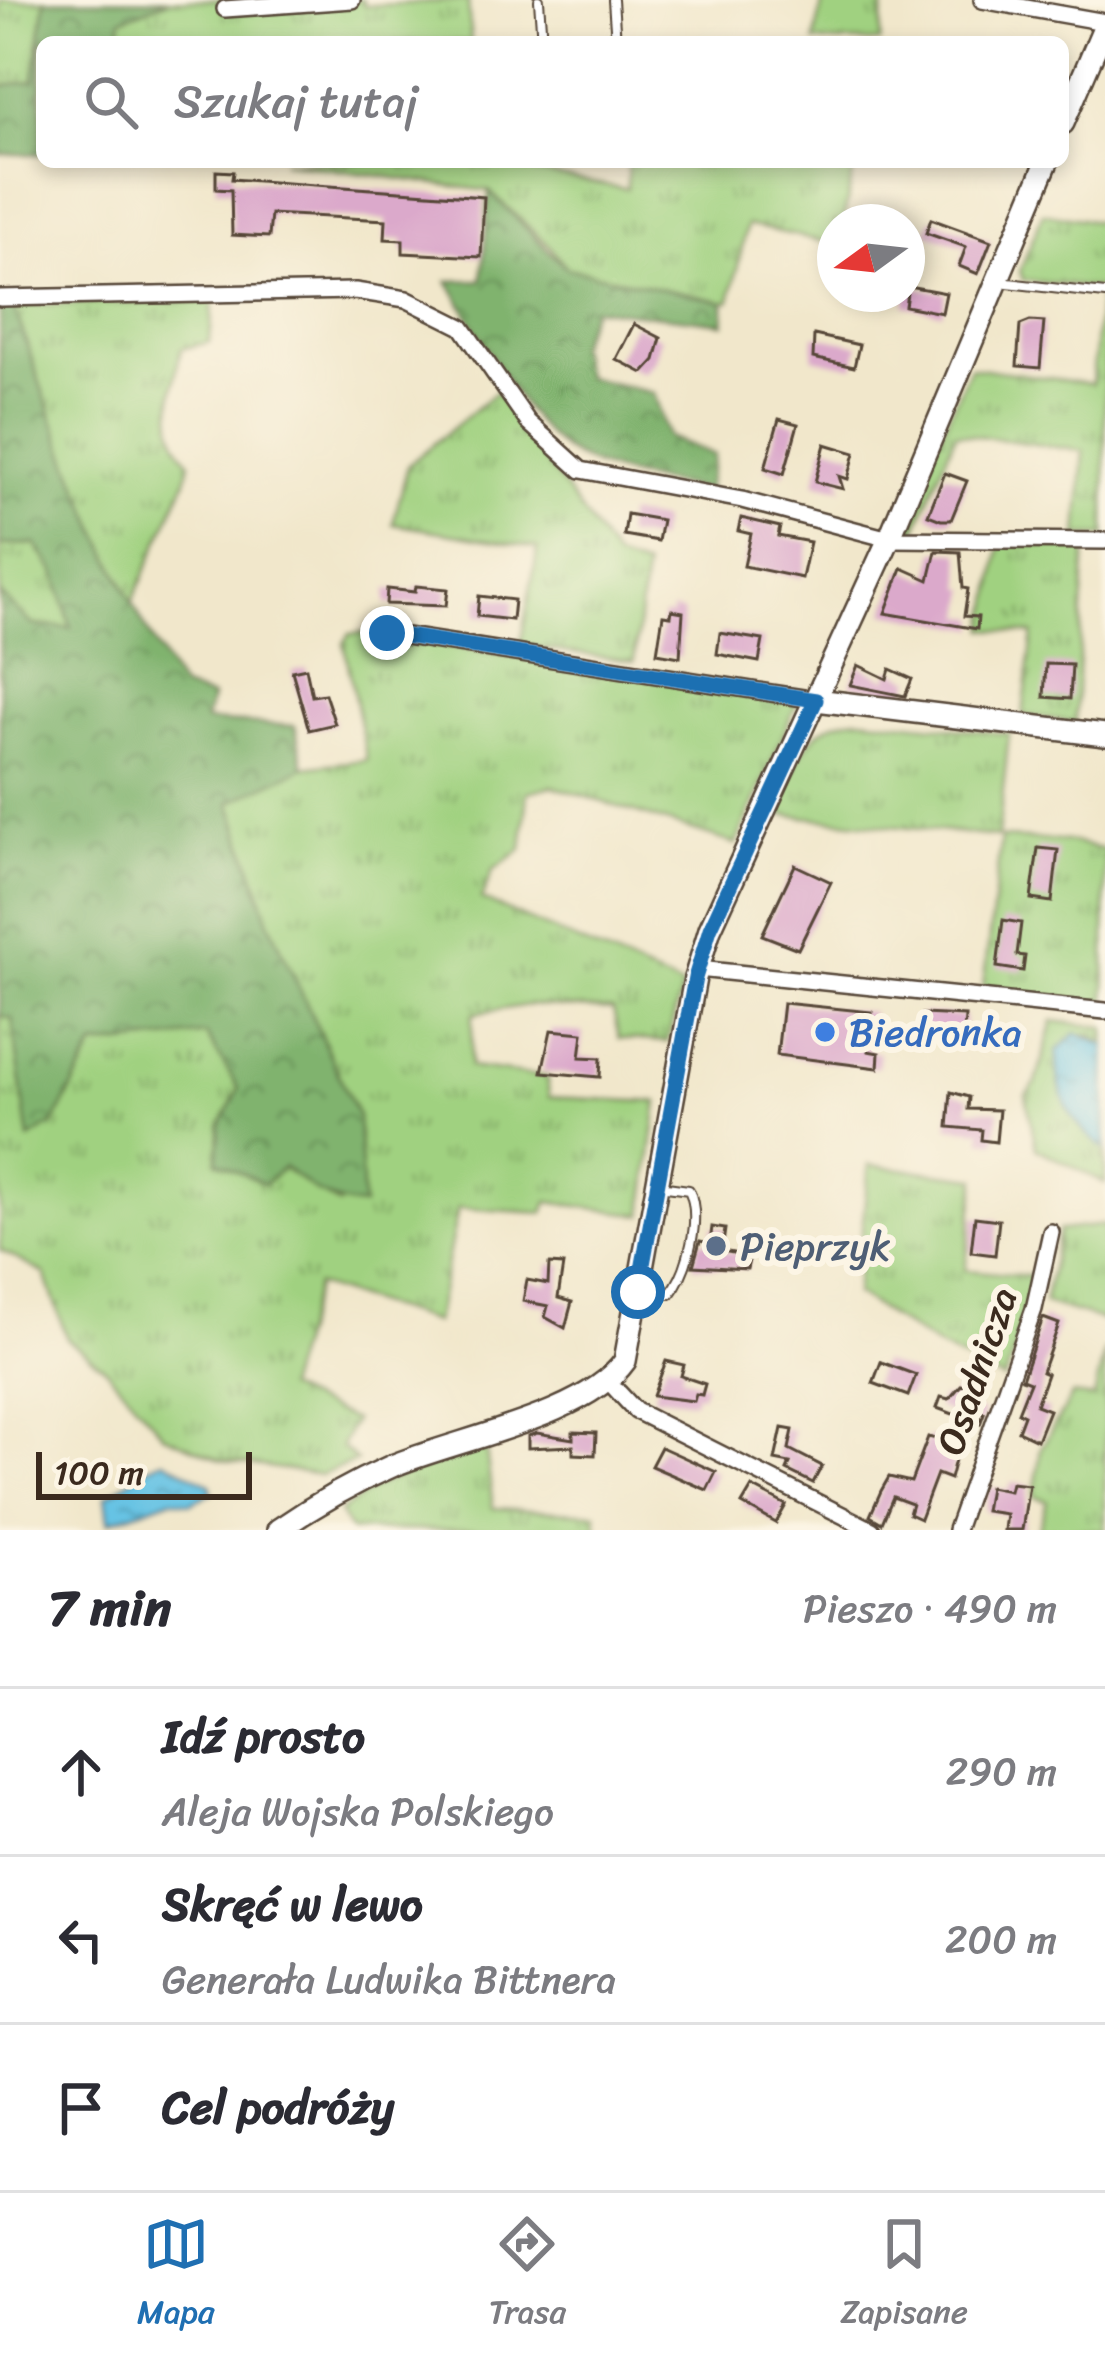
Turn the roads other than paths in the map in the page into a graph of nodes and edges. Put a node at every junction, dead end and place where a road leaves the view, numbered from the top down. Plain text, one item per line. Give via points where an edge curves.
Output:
1 (352, 0) edge
2 (539, 0) edge
3 (613, 0) edge
4 (982, 0) edge
5 (225, 9) dead end
6 (1105, 24) edge
7 (542, 36) edge
8 (616, 36) edge
9 (1069, 109) edge
10 (1044, 168) edge
11 (997, 281) junction
12 (1105, 294) edge
13 (0, 298) edge
14 (889, 539) junction
15 (1105, 541) edge
16 (387, 633) dead end
17 (816, 700) junction
18 (1105, 735) edge
19 (698, 969) junction
20 (1105, 1011) edge
21 (657, 1186) junction
22 (1051, 1232) dead end
23 (638, 1292) junction
24 (610, 1383) junction
25 (278, 1530) edge
26 (872, 1530) edge
27 (956, 1530) edge

1 - 5 street
2 - 7 lane
3 - 8 lane
4 - 6 street
6 - 9 street
10 - 11 street
11 - 12 lane
11 - 14 street
13 - 14 street via 355,291 406,299 462,327 527,422 581,470
14 - 15 street
14 - 17 street
16 - 17 street
17 - 18 street
17 - 19 street
19 - 20 street
19 - 21 street
21 - 23 street
21 - 23 lane via 689,1190 695,1204 683,1278 670,1294
22 - 27 street, Osadnicza via 1034,1309
23 - 24 street via 626,1361
24 - 25 street via 389,1467
24 - 26 street via 635,1411

